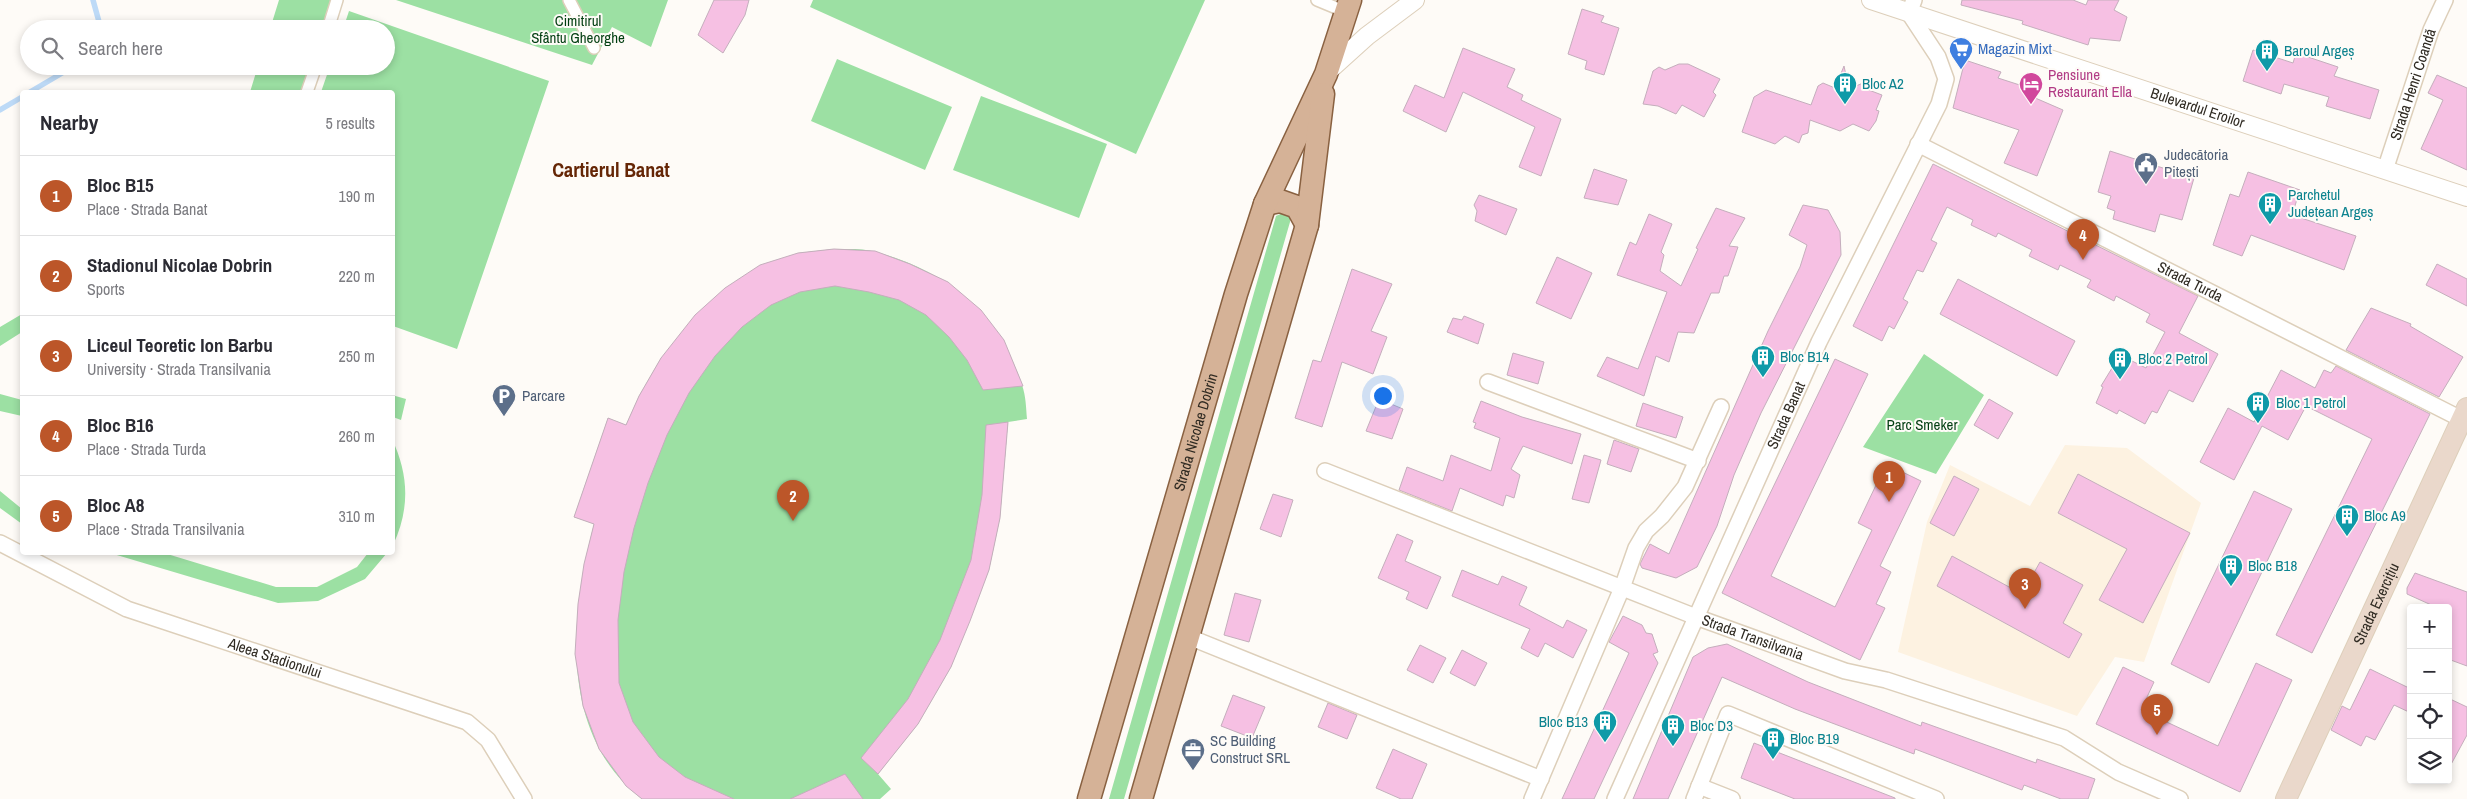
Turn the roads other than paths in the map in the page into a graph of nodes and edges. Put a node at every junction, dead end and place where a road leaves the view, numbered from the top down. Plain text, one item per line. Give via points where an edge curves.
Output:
1 (337, 0) edge
2 (569, 0) edge
3 (1317, 0) edge
4 (1415, 0) edge
5 (1871, 0) edge
6 (2445, 0) edge
7 (1348, 6) edge
8 (1911, 6) edge
9 (331, 20) edge
10 (594, 48) dead end
11 (1326, 74) junction
12 (313, 75) edge
13 (308, 90) edge
14 (1918, 144) junction
15 (2385, 170) junction
16 (2467, 197) edge
17 (1265, 204) junction
18 (1307, 225) junction
19 (1488, 382) dead end
20 (1721, 407) dead end
21 (2465, 416) edge
22 (1698, 461) junction
23 (1325, 472) dead end
24 (0, 543) edge
25 (20, 553) edge
26 (23, 555) edge
27 (1622, 588) junction
28 (1696, 617) junction
29 (1189, 637) junction
30 (1541, 779) junction
31 (1696, 793) edge
32 (2154, 794) edge
33 (524, 799) edge
34 (1089, 799) edge
35 (1142, 799) edge
36 (1532, 799) edge
37 (1615, 799) edge
38 (1732, 799) edge
39 (1936, 799) edge
40 (2180, 799) edge
41 (2286, 799) edge

1 - 9 street
2 - 10 street
3 - 7 street
4 - 11 street via 1367,36
5 - 8 street, Bulevardul Eroilor
6 - 15 street, Strada Henri Coandă via 2431,30
7 - 11 main road, Strada Nicolae Dobrin
8 - 14 street, Strada Banat via 1946,79 1939,104
8 - 15 street, Bulevardul Eroilor
11 - 17 main road, Strada Nicolae Dobrin
11 - 18 main road, Strada Nicolae Dobrin
12 - 13 street
14 - 21 street, Strada Turda
14 - 28 street, Strada Banat via 1819,342
15 - 16 street, Bulevardul Eroilor
17 - 18 main road via 1280,201 1297,206
17 - 34 main road, Strada Nicolae Dobrin
18 - 29 main road, Strada Nicolae Dobrin
19 - 22 street
20 - 22 street
21 - 41 main road, Strada Exercițiu
22 - 27 street via 1685,487 1646,531 1636,548
23 - 27 street, Strada Transilvania
24 - 25 street, Aleea Stadionului
26 - 33 street, Aleea Stadionului via 127,609 467,722 488,740
27 - 28 street, Strada Transilvania
27 - 30 street
28 - 32 street, Strada Transilvania via 1845,671 1886,680 2064,738
28 - 37 street, Strada Banat
29 - 30 street
29 - 35 main road, Strada Nicolae Dobrin
30 - 36 street
31 - 38 street
31 - 39 street via 1728,714
32 - 40 street, Strada Transilvania

